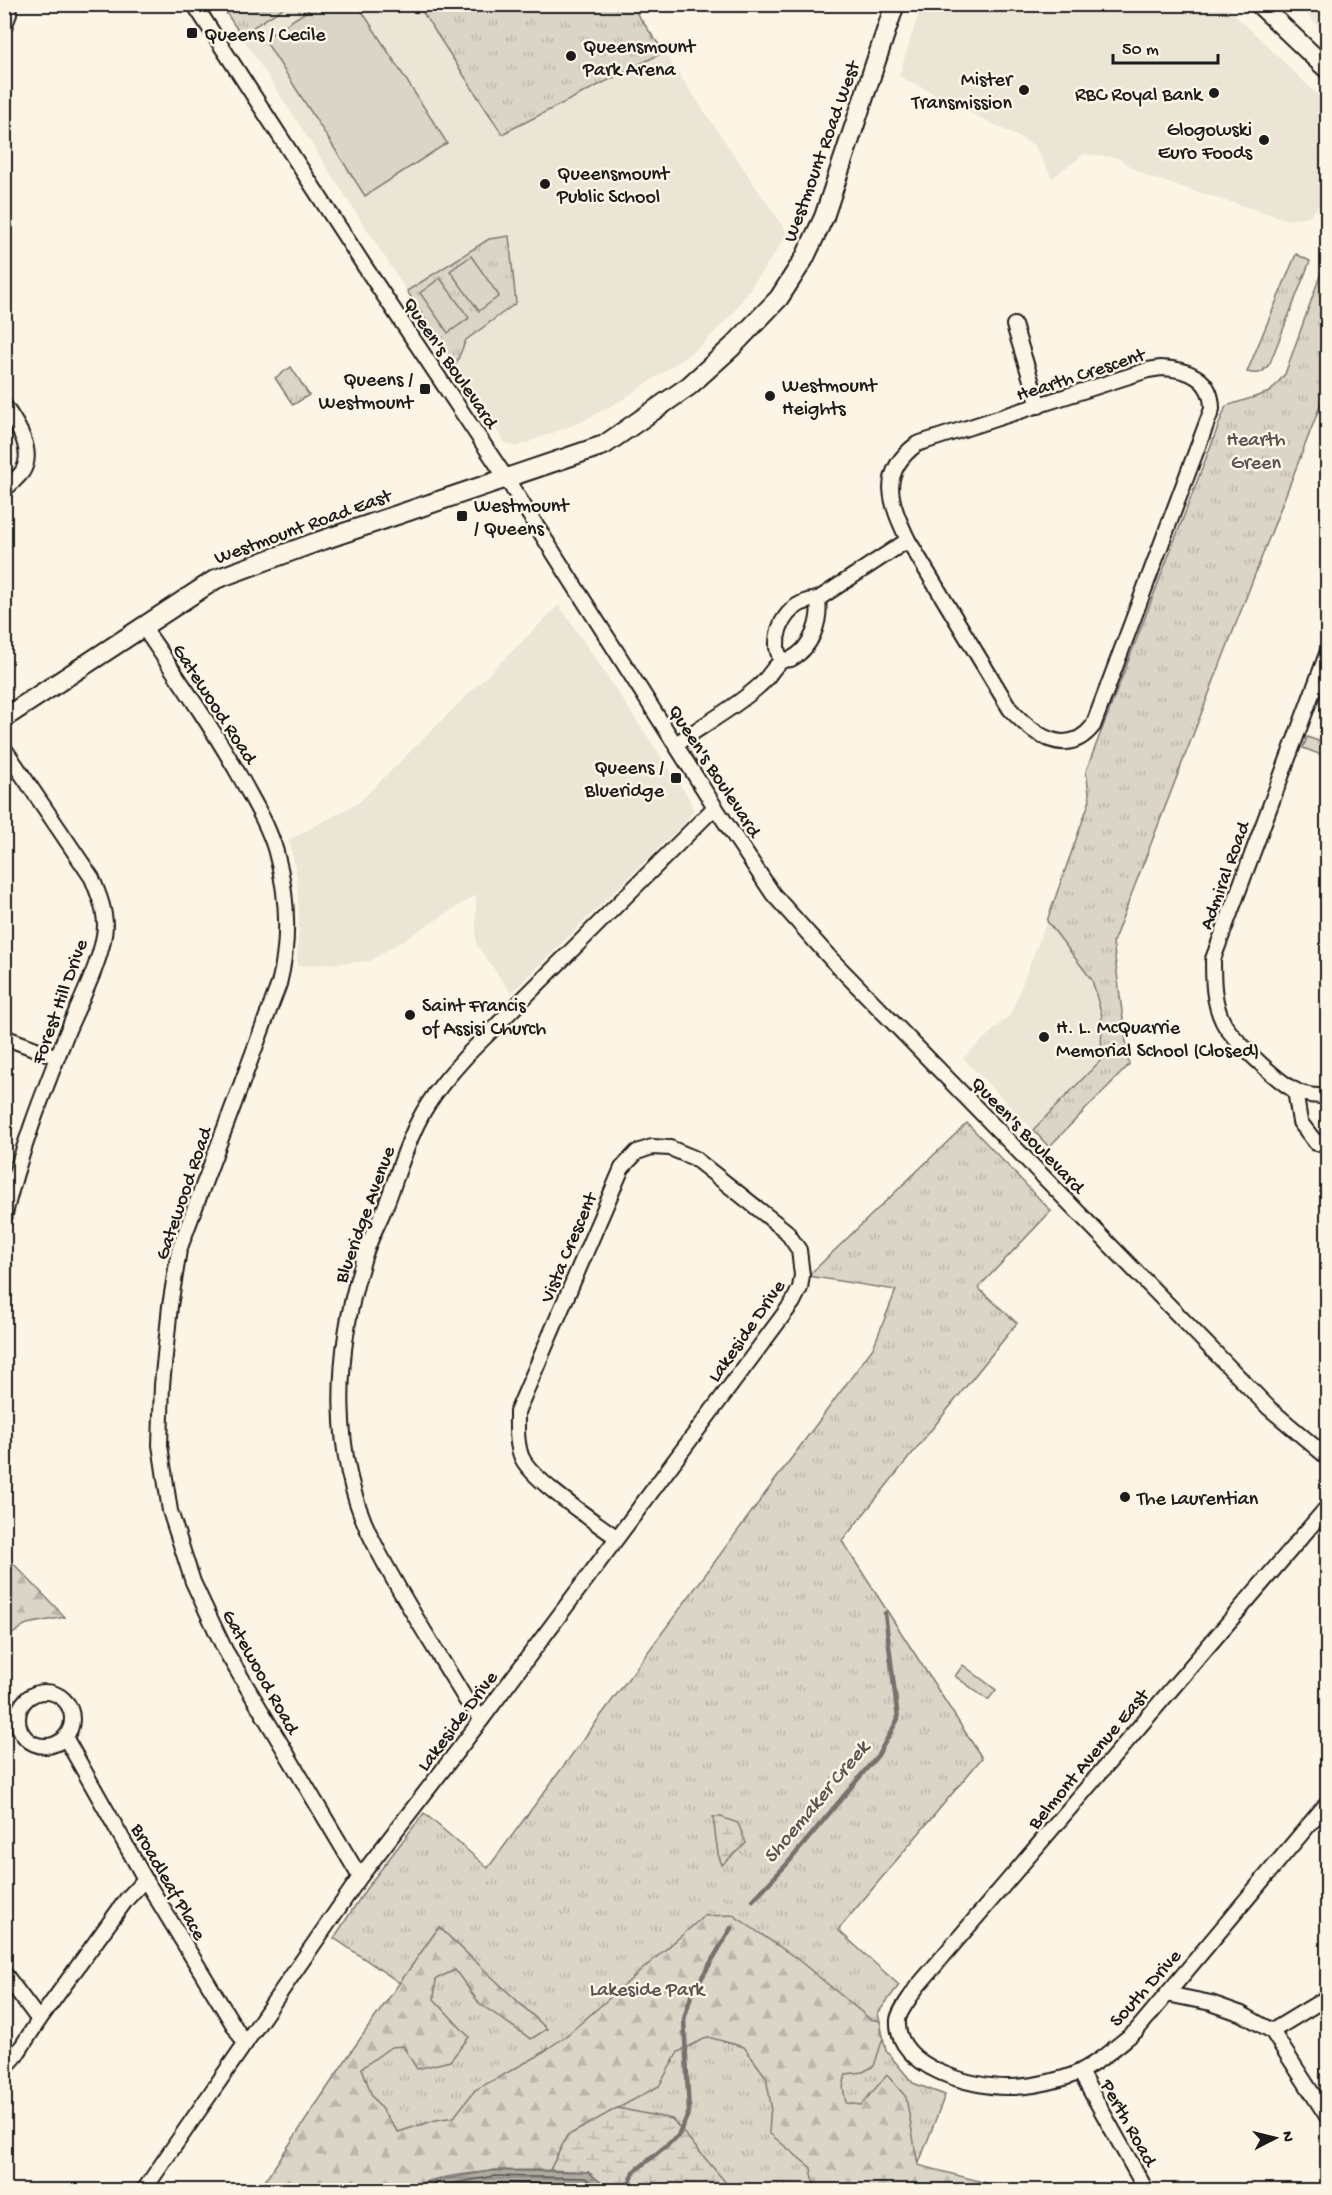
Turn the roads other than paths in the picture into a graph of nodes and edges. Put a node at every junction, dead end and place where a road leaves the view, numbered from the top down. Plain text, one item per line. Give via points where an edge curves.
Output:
1 (8, 4) edge
2 (195, 4) edge
3 (895, 4) edge
4 (1259, 4) edge
5 (4, 27) edge
6 (1328, 70) edge
7 (1014, 325) dead end
8 (4, 405) edge
9 (1039, 406) junction
10 (506, 478) junction
11 (4, 490) edge
12 (908, 540) junction
13 (818, 599) junction
14 (144, 628) junction
15 (1328, 651) edge
16 (781, 661) junction
17 (4, 718) edge
18 (676, 744) junction
19 (4, 748) edge
20 (715, 807) junction
21 (4, 1037) edge
22 (57, 1057) junction
23 (1295, 1090) junction
24 (1328, 1096) edge
25 (1328, 1141) edge
26 (4, 1218) edge
27 (802, 1275) joint
28 (1328, 1458) edge
29 (1328, 1506) edge
30 (617, 1538) junction
31 (482, 1719) junction
32 (65, 1737) dead end
33 (1328, 1802) edge
34 (360, 1877) junction
35 (145, 1879) junction
36 (4, 1973) edge
37 (1167, 1994) junction
38 (1328, 1997) edge
39 (39, 2020) junction
40 (1272, 2031) junction
41 (245, 2044) junction
42 (904, 2045) joint
43 (4, 2069) edge
44 (1080, 2072) junction
45 (1328, 2118) edge
46 (1140, 2188) edge
47 (144, 2190) edge

1 - 5 street
2 - 10 street, Queen's Boulevard
3 - 10 main road, Westmount Road West via 824,217 779,298 689,386 604,445
4 - 6 main road
7 - 9 street
8 - 11 street via 27,448 23,471
9 - 12 street, Hearth Crescent via 917,444 904,454 895,467 891,497
9 - 12 street, Hearth Crescent via 1161,368 1189,374 1212,396 1208,420 1093,726 1085,735 1065,741 1043,738 1010,709
10 - 14 main road, Westmount Road East via 233,571
10 - 18 street, Queen's Boulevard
12 - 13 street
13 - 16 street via 820,614 812,636 791,658
13 - 16 street via 805,600 793,607 784,619 777,647
14 - 17 main road, Westmount Road East
14 - 34 street, Gatewood Road via 218,736 262,816 276,851 287,924 279,984 179,1250 162,1385 160,1445 170,1511 193,1582 225,1650
15 - 23 street, Admiral Road via 1213,959 1217,1007 1228,1031
16 - 18 street via 760,686
18 - 20 street, Queen's Boulevard
19 - 22 street, Forest Hill Drive via 92,878 101,899 105,927 99,953
20 - 28 street, Queen's Boulevard via 773,894 831,959 1269,1408
20 - 31 street, Blueridge Avenue via 443,1082 419,1120 357,1281 343,1355 341,1418 355,1496 373,1542 466,1700
21 - 22 street
22 - 26 street, Forest Hill Drive
23 - 24 street, Admiral Road via 1311,1096
23 - 25 street via 1300,1122 1316,1143
27 - 30 street, Lakeside Drive via 793,1302
27 - 30 street, Vista Crescent via 799,1250 786,1231 694,1158 670,1148 652,1147 637,1152 622,1168 517,1412 522,1457 533,1474
29 - 42 street, Belmont Avenue East via 916,1989 898,2019
30 - 31 street, Lakeside Drive
31 - 34 street, Lakeside Drive
32 - 35 street, Broadleaf Place
33 - 37 street, South Drive
34 - 41 street, Lakeside Drive
35 - 39 street
35 - 41 street, Broadleaf Place
36 - 39 street
37 - 40 street via 1211,2003
37 - 44 street, South Drive via 1136,2031
38 - 40 street
39 - 43 street
40 - 45 street
41 - 47 street, Lakeside Drive
42 - 44 street, South Drive via 934,2070 984,2086 1035,2084
44 - 46 street, Perth Road

